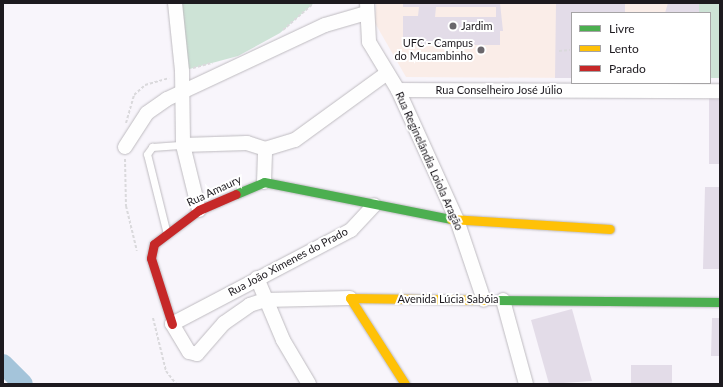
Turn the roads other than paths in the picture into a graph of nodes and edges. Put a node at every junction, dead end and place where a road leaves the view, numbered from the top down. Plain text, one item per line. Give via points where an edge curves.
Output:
1 (176, 3) edge
2 (367, 8) edge
3 (386, 74) junction
4 (398, 90) junction
5 (720, 90) edge
6 (183, 93) junction
7 (183, 145) junction
8 (125, 147) dead end
9 (265, 149) junction
10 (264, 182) junction
11 (374, 205) junction
12 (199, 210) junction
13 (457, 220) junction
14 (610, 229) dead end
15 (167, 231) junction
16 (257, 278) junction
17 (350, 298) junction
18 (265, 300) junction
19 (484, 300) junction
20 (503, 300) junction
21 (720, 302) edge
22 (172, 324) junction
23 (309, 384) edge
24 (405, 384) edge
25 (526, 384) edge

1 - 6 street
2 - 3 street, Rua Reginelândia Loiola Aragão via 369,42
2 - 6 street
3 - 4 street, Rua Reginelândia Loiola Aragão
3 - 9 street via 305,135
4 - 5 street, Rua Conselheiro José Júlio
4 - 13 street, Rua Reginelândia Loiola Aragão
6 - 7 street
6 - 8 street via 147,113
7 - 9 street via 247,143
7 - 12 street
7 - 15 lane via 152,147 147,154
9 - 10 street
10 - 11 street
10 - 12 street, Rua Amaury
11 - 13 street
11 - 16 street, Rua João Ximenes do Prado via 351,230
12 - 15 street, Rua Amaury
13 - 14 street
13 - 19 street, Rua Reginelândia Loiola Aragão
15 - 22 street, Rua Amaury via 154,244 151,258
16 - 18 street
16 - 22 street, Rua João Ximenes do Prado
17 - 18 street, Avenida Lúcia Sabóia
17 - 19 street, Avenida Lúcia Sabóia
17 - 24 street
18 - 22 street, Avenida Lúcia Sabóia via 235,313 197,354 189,352
18 - 23 street via 283,340
19 - 20 street, Avenida Lúcia Sabóia
20 - 21 street, Avenida Lúcia Sabóia
20 - 25 street

